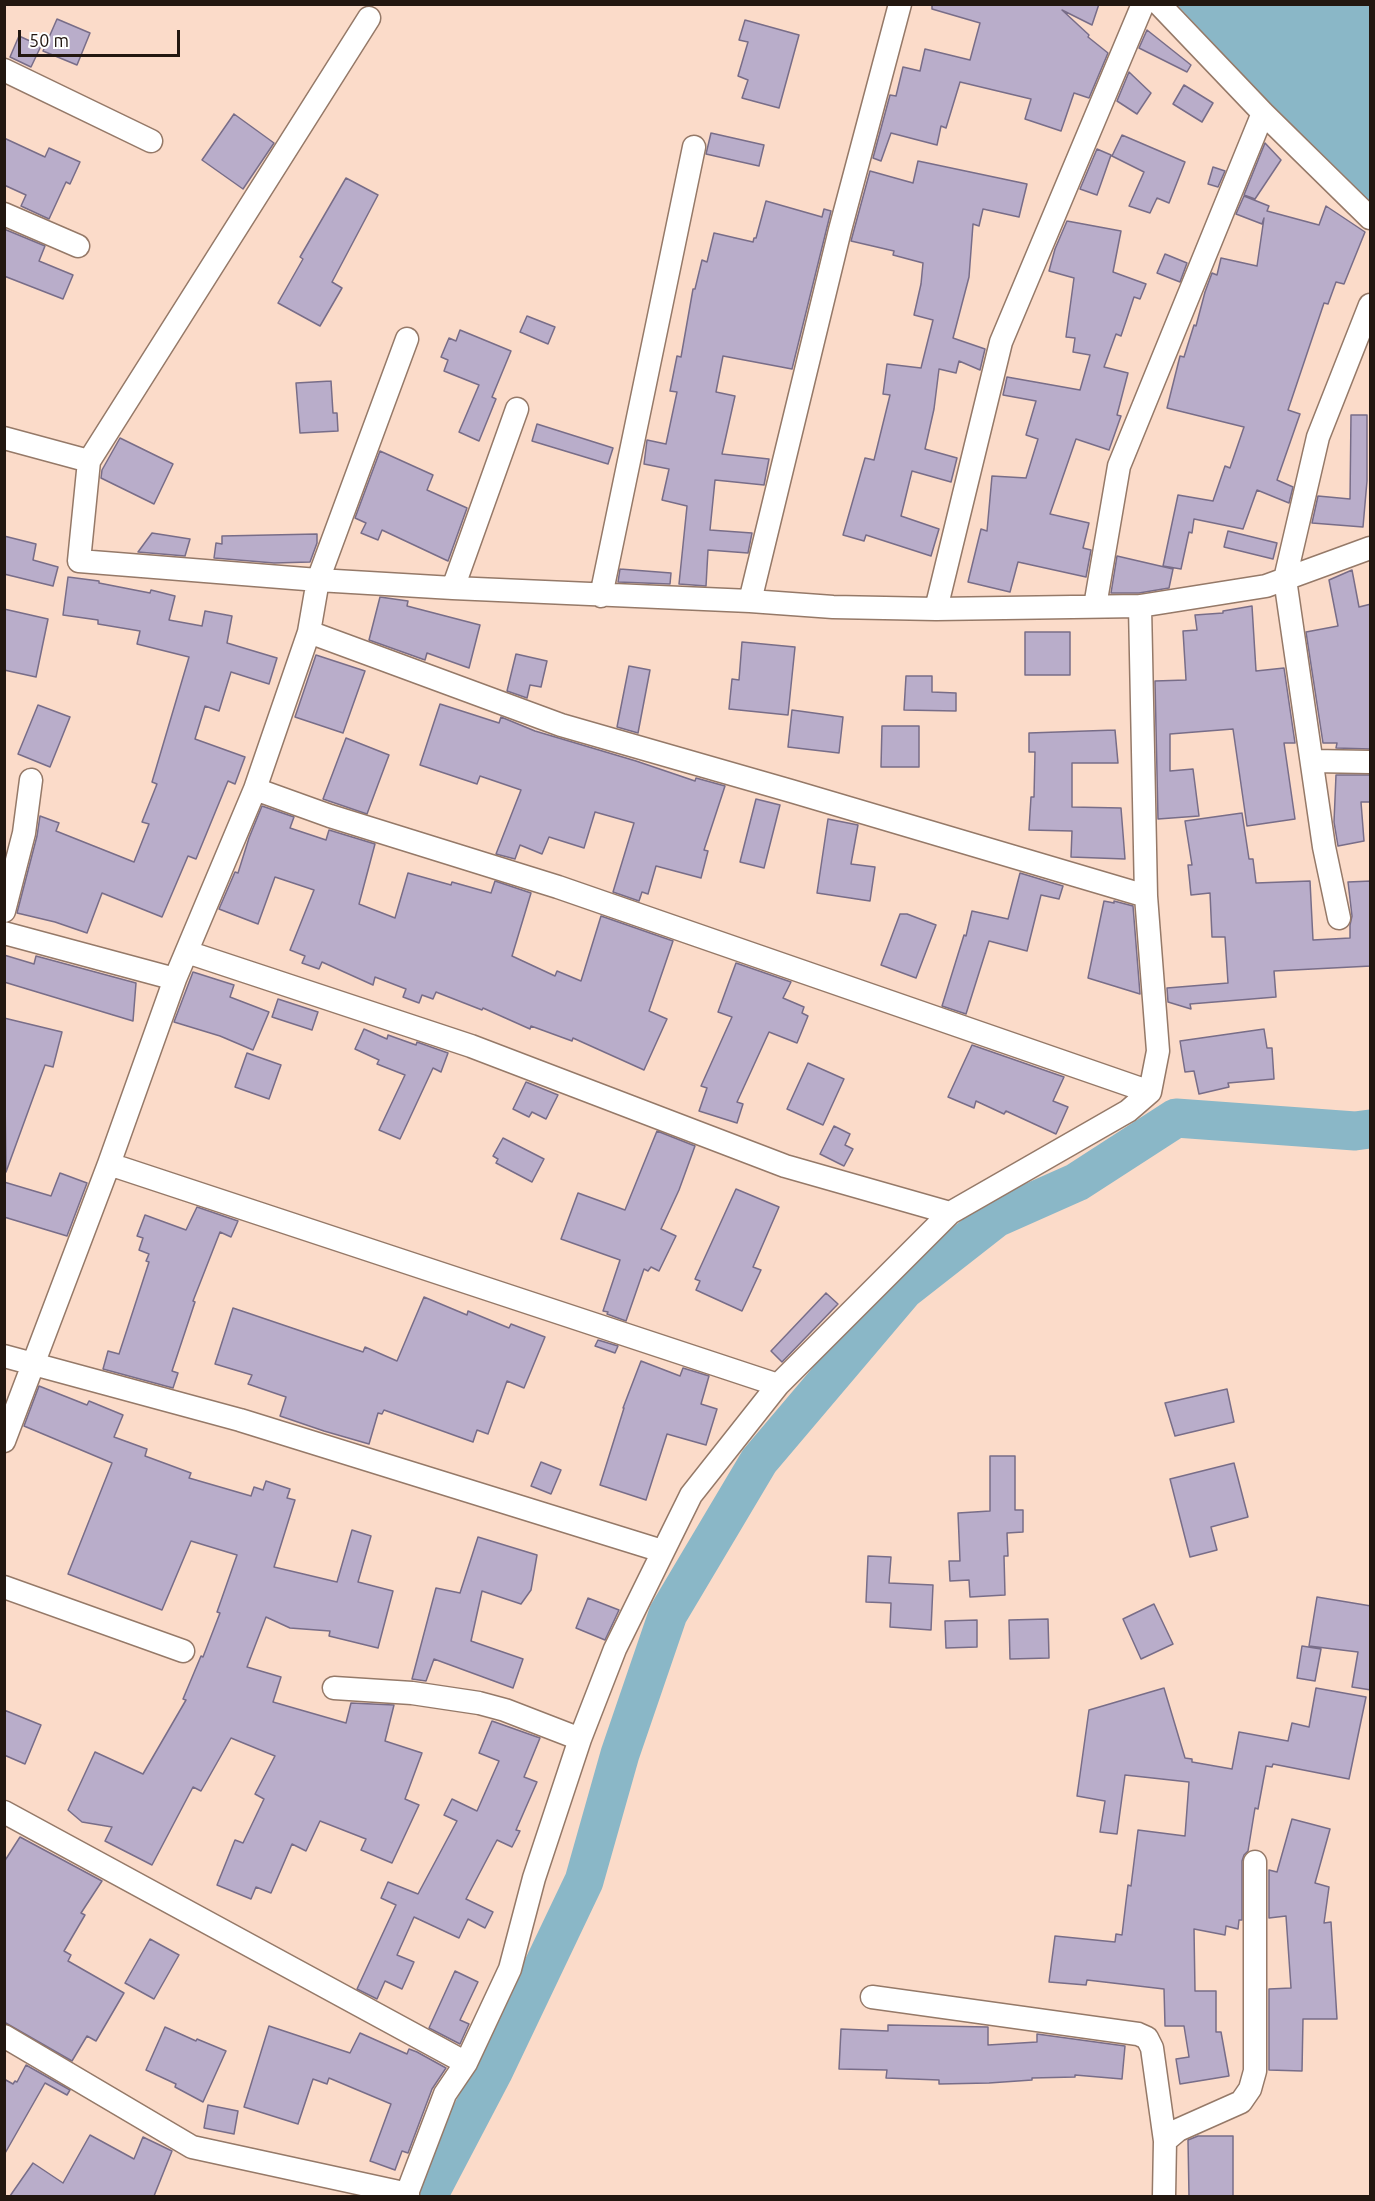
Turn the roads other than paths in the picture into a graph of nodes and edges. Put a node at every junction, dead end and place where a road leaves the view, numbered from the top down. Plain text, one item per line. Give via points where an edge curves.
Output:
1 (900, 4) edge
2 (1143, 4) edge
3 (1159, 4) edge
4 (369, 18) dead end
5 (4, 70) edge
6 (1263, 113) junction
7 (151, 141) dead end
8 (694, 147) dead end
9 (4, 214) edge
10 (1371, 218) edge
11 (78, 246) dead end
12 (1369, 312) edge
13 (407, 339) dead end
14 (517, 409) dead end
15 (4, 438) edge
16 (89, 461) junction
17 (1371, 548) edge
18 (1285, 579) junction
19 (318, 580) junction
20 (453, 588) junction
21 (601, 596) junction
22 (750, 601) junction
23 (1095, 606) junction
24 (1140, 606) junction
25 (936, 609) junction
26 (309, 632) junction
27 (1312, 761) junction
28 (1371, 762) edge
29 (31, 780) dead end
30 (255, 789) junction
31 (1146, 896) junction
32 (4, 911) edge
33 (1339, 918) dead end
34 (4, 933) edge
35 (187, 952) junction
36 (175, 979) junction
37 (1150, 1092) junction
38 (109, 1164) junction
39 (950, 1213) junction
40 (4, 1356) edge
41 (32, 1365) junction
42 (778, 1385) junction
43 (4, 1441) edge
44 (663, 1551) junction
45 (4, 1587) edge
46 (183, 1651) dead end
47 (334, 1688) dead end
48 (580, 1739) junction
49 (4, 1812) edge
50 (1255, 1862) dead end
51 (872, 1997) dead end
52 (4, 2036) edge
53 (466, 2063) junction
54 (1166, 2141) junction
55 (407, 2195) edge
56 (1164, 2196) edge

1 - 22 street via 840,230
2 - 25 street via 1001,342
3 - 6 street
4 - 16 street
5 - 7 street
6 - 10 street
6 - 23 street via 1119,466
8 - 21 street
9 - 11 street
12 - 18 street via 1318,437
13 - 19 street
14 - 20 street
15 - 16 street
16 - 19 street via 79,561
17 - 18 street
18 - 24 street via 1266,586
18 - 27 street
19 - 20 street
19 - 26 street
20 - 21 street
21 - 22 street
22 - 25 street via 833,608
23 - 24 street
23 - 25 street
24 - 31 street
26 - 30 street
26 - 31 street via 561,725
27 - 28 street
27 - 33 street
29 - 32 street via 24,833
30 - 35 street
30 - 37 street via 558,887
31 - 37 street via 1158,1051
34 - 36 street
35 - 36 street
35 - 39 street via 471,1046 785,1166
36 - 38 street
37 - 39 street via 1128,1111
38 - 41 street
38 - 42 street
39 - 42 street
40 - 41 street
41 - 43 street
41 - 44 street via 240,1420
42 - 44 street via 691,1495
44 - 48 street via 615,1649
45 - 46 street
47 - 48 street via 412,1693 479,1703
48 - 53 street via 534,1878 510,1969
49 - 53 street
50 - 54 street via 1255,2071 1250,2089 1241,2102 1178,2130
51 - 54 street via 1147,2038 1152,2048
52 - 55 street via 192,2147
53 - 55 street via 445,2094
54 - 56 street

